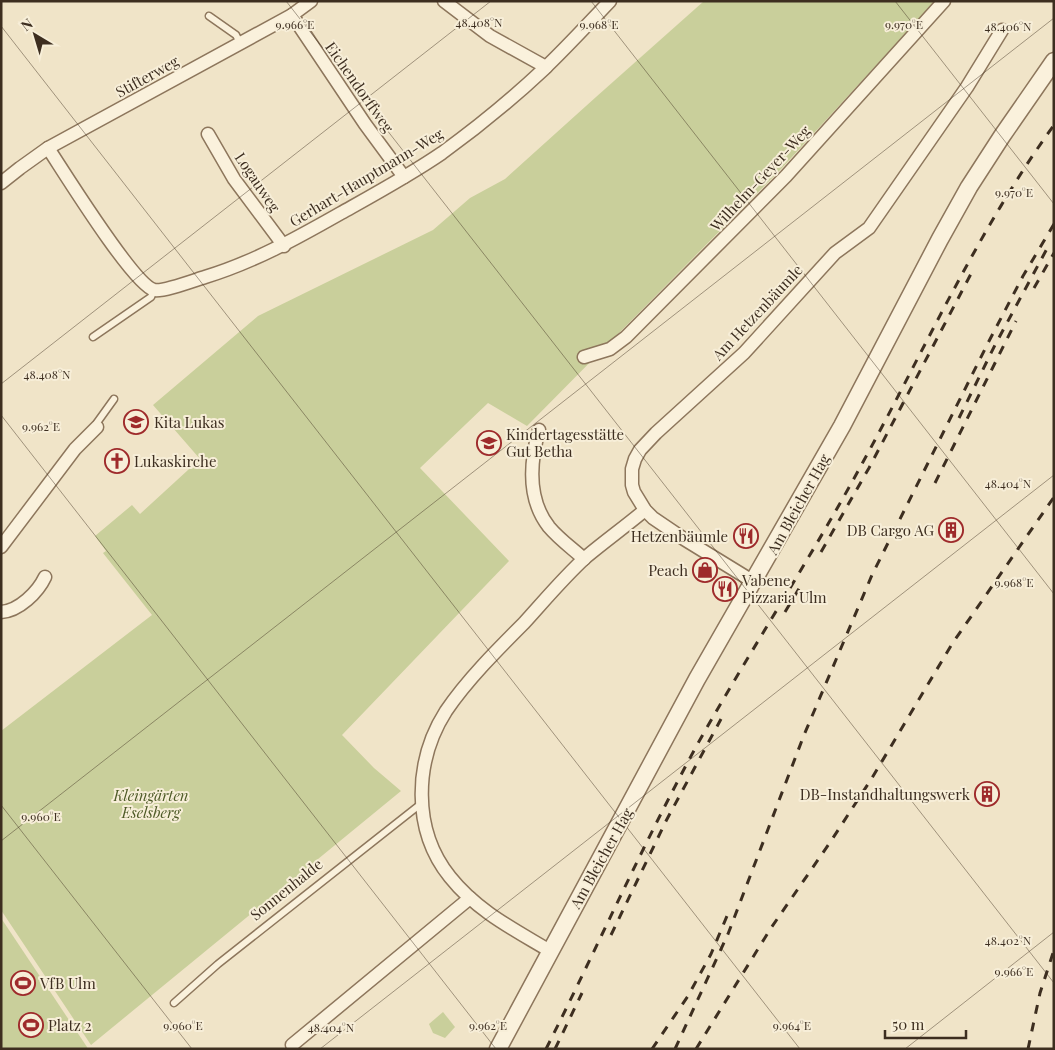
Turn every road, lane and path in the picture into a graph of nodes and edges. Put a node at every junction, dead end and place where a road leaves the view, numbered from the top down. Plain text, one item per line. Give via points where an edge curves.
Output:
1 (311, 1) edge
2 (444, 1) edge
3 (610, 1) edge
4 (944, 1) edge
5 (292, 15) junction
6 (210, 16) dead end
7 (1002, 30) dead end
8 (240, 43) junction
9 (1054, 61) edge
10 (546, 67) junction
11 (208, 134) dead end
12 (48, 148) junction
13 (404, 177) junction
14 (1, 183) edge
15 (284, 246) junction
16 (154, 290) junction
17 (93, 337) dead end
18 (584, 357) dead end
19 (114, 399) dead end
20 (97, 426) joint
21 (539, 430) dead end
22 (645, 510) junction
23 (2, 546) edge
24 (584, 559) junction
25 (45, 577) dead end
26 (754, 582) junction
27 (1, 612) edge
28 (422, 803) junction
29 (470, 898) junction
30 (550, 951) junction
31 (174, 1003) dead end
32 (292, 1044) dead end
33 (498, 1049) edge

1 - 5 street, Stifterweg
2 - 10 street via 490,36
3 - 10 street, Gerhart-Hauptmann-Weg
4 - 18 street, Wilhelm-Geyer-Weg via 786,176 626,337 610,349
5 - 8 street, Stifterweg
5 - 13 street, Eichendorffweg
6 - 8 lane via 236,35
7 - 22 street, Am Hetzenbäumle via 967,87 869,228 835,253 744,353 640,450 632,469 632,486
8 - 12 street, Stifterweg
9 - 26 street, Am Bleicher Hag via 969,188 842,426
10 - 13 street, Gerhart-Hauptmann-Weg via 442,153
11 - 15 street, Logauweg via 234,179
12 - 14 street, Stifterweg
12 - 16 street via 135,274
13 - 15 street, Gerhart-Hauptmann-Weg
15 - 16 street, Gerhart-Hauptmann-Weg via 211,275
16 - 17 lane via 151,297
19 - 20 lane
20 - 23 street via 75,449
21 - 24 street via 532,467 534,496 544,521
22 - 24 street
22 - 26 street, Am Hetzenbäumle via 684,539
24 - 28 street via 447,710 428,752 422,776
25 - 27 street via 41,586 26,599 12,610
26 - 30 street, Am Bleicher Hag via 697,679
28 - 29 street via 427,830 438,858
28 - 31 lane, Sonnenhalde via 218,964
29 - 30 street via 515,932
29 - 32 street
30 - 33 street, Am Bleicher Hag

